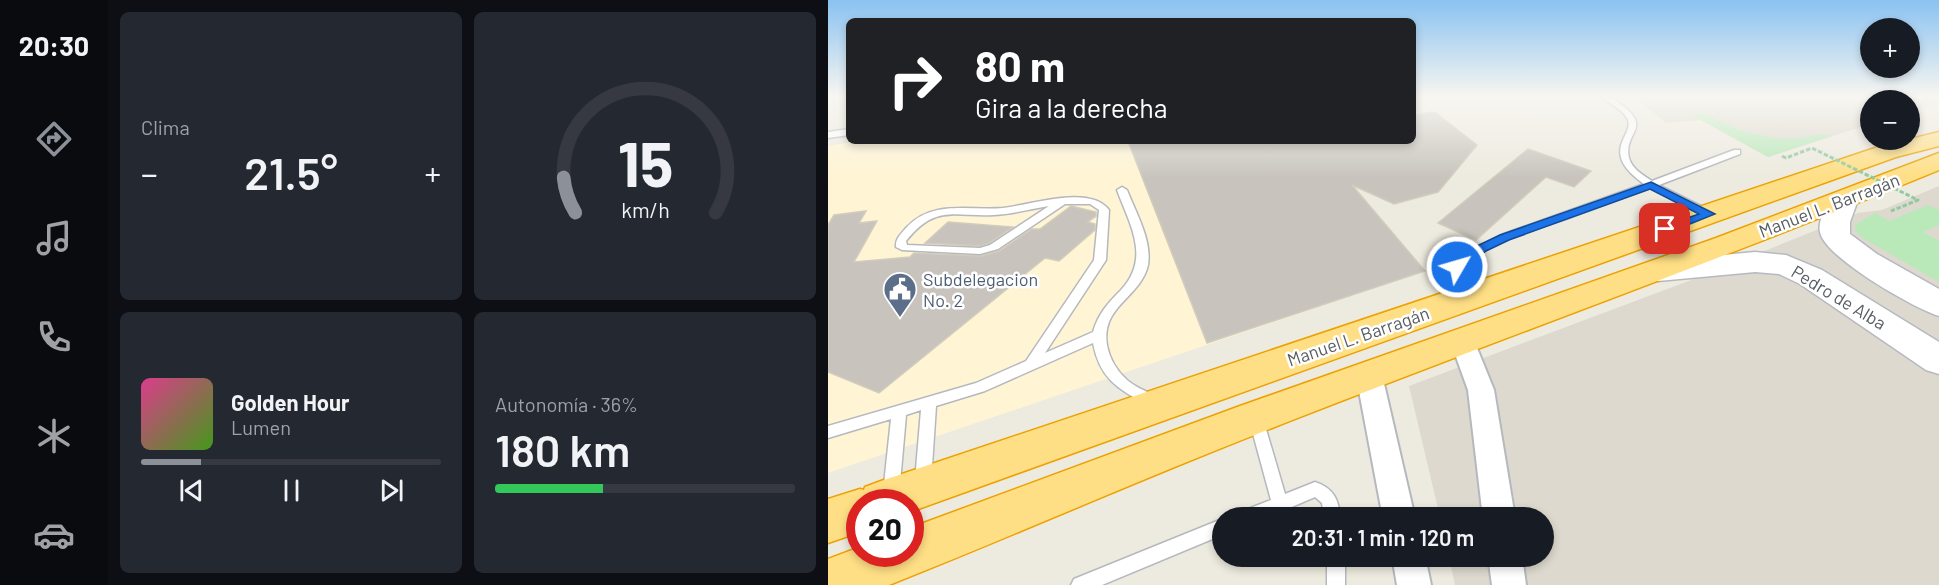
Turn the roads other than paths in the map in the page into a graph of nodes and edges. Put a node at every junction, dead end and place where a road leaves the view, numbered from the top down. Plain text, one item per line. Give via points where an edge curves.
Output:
1 (1633, 123) edge
2 (846, 132) edge
3 (828, 135) edge
4 (1939, 139) edge
5 (1737, 152) dead end
6 (1939, 161) edge
7 (1651, 185) junction
8 (1122, 190) dead end
9 (1845, 200) junction
10 (1061, 203) junction
11 (1709, 214) junction
12 (1658, 271) junction
13 (1449, 304) junction
14 (1939, 304) edge
15 (1099, 335) junction
16 (1463, 343) junction
17 (1939, 360) edge
18 (1030, 364) junction
19 (1369, 375) junction
20 (929, 401) junction
21 (1160, 405) junction
22 (899, 411) junction
23 (1256, 418) junction
24 (828, 432) edge
25 (923, 488) junction
26 (881, 489) edge
27 (920, 489) edge
28 (1280, 503) junction
29 (1271, 507) edge
30 (1331, 507) edge
31 (1397, 507) edge
32 (1497, 507) edge
33 (846, 515) edge
34 (828, 521) edge
35 (1212, 531) edge
36 (924, 547) edge
37 (872, 567) edge
38 (1336, 567) edge
39 (1410, 567) edge
40 (1507, 567) edge
41 (828, 584) edge
42 (1080, 585) edge
43 (1336, 585) edge
44 (1414, 585) edge
45 (1509, 585) edge

1 - 7 lane via 1623,156 1626,166
2 - 3 lane
4 - 11 highway, Manuel L. Barragán via 1895,149
5 - 7 lane
6 - 9 highway, Manuel L. Barragán
7 - 11 lane
7 - 13 lane via 1482,248 1457,267 1448,281
8 - 15 lane via 1138,231 1142,267 1106,315
9 - 12 highway, Manuel L. Barragán
9 - 14 street via 1834,227 1838,240
10 - 10 lane via 1006,241 980,251 902,247 901,241 916,223 930,215 945,211 1000,212
10 - 18 lane via 1083,200 1099,204 1104,210 1100,260
11 - 13 highway, Manuel L. Barragán
12 - 16 highway, Manuel L. Barragán
12 - 17 street, Pedro de Alba via 1755,262 1786,265
13 - 21 highway, Manuel L. Barragán
15 - 18 lane
15 - 21 lane via 1104,361 1123,386
16 - 19 highway, Manuel L. Barragán
16 - 32 street via 1481,390
18 - 20 lane via 980,387
19 - 23 highway, Manuel L. Barragán
19 - 31 street
20 - 22 lane
20 - 25 lane
21 - 25 highway, Manuel L. Barragán
22 - 24 lane
22 - 26 lane
23 - 28 lane
23 - 36 highway, Manuel L. Barragán
25 - 27 highway, Manuel L. Barragán
28 - 29 lane
28 - 30 lane via 1315,489 1325,493
33 - 34 highway, Manuel L. Barragán
35 - 42 lane
37 - 41 highway, Manuel L. Barragán
38 - 43 lane
39 - 44 street
40 - 45 street

